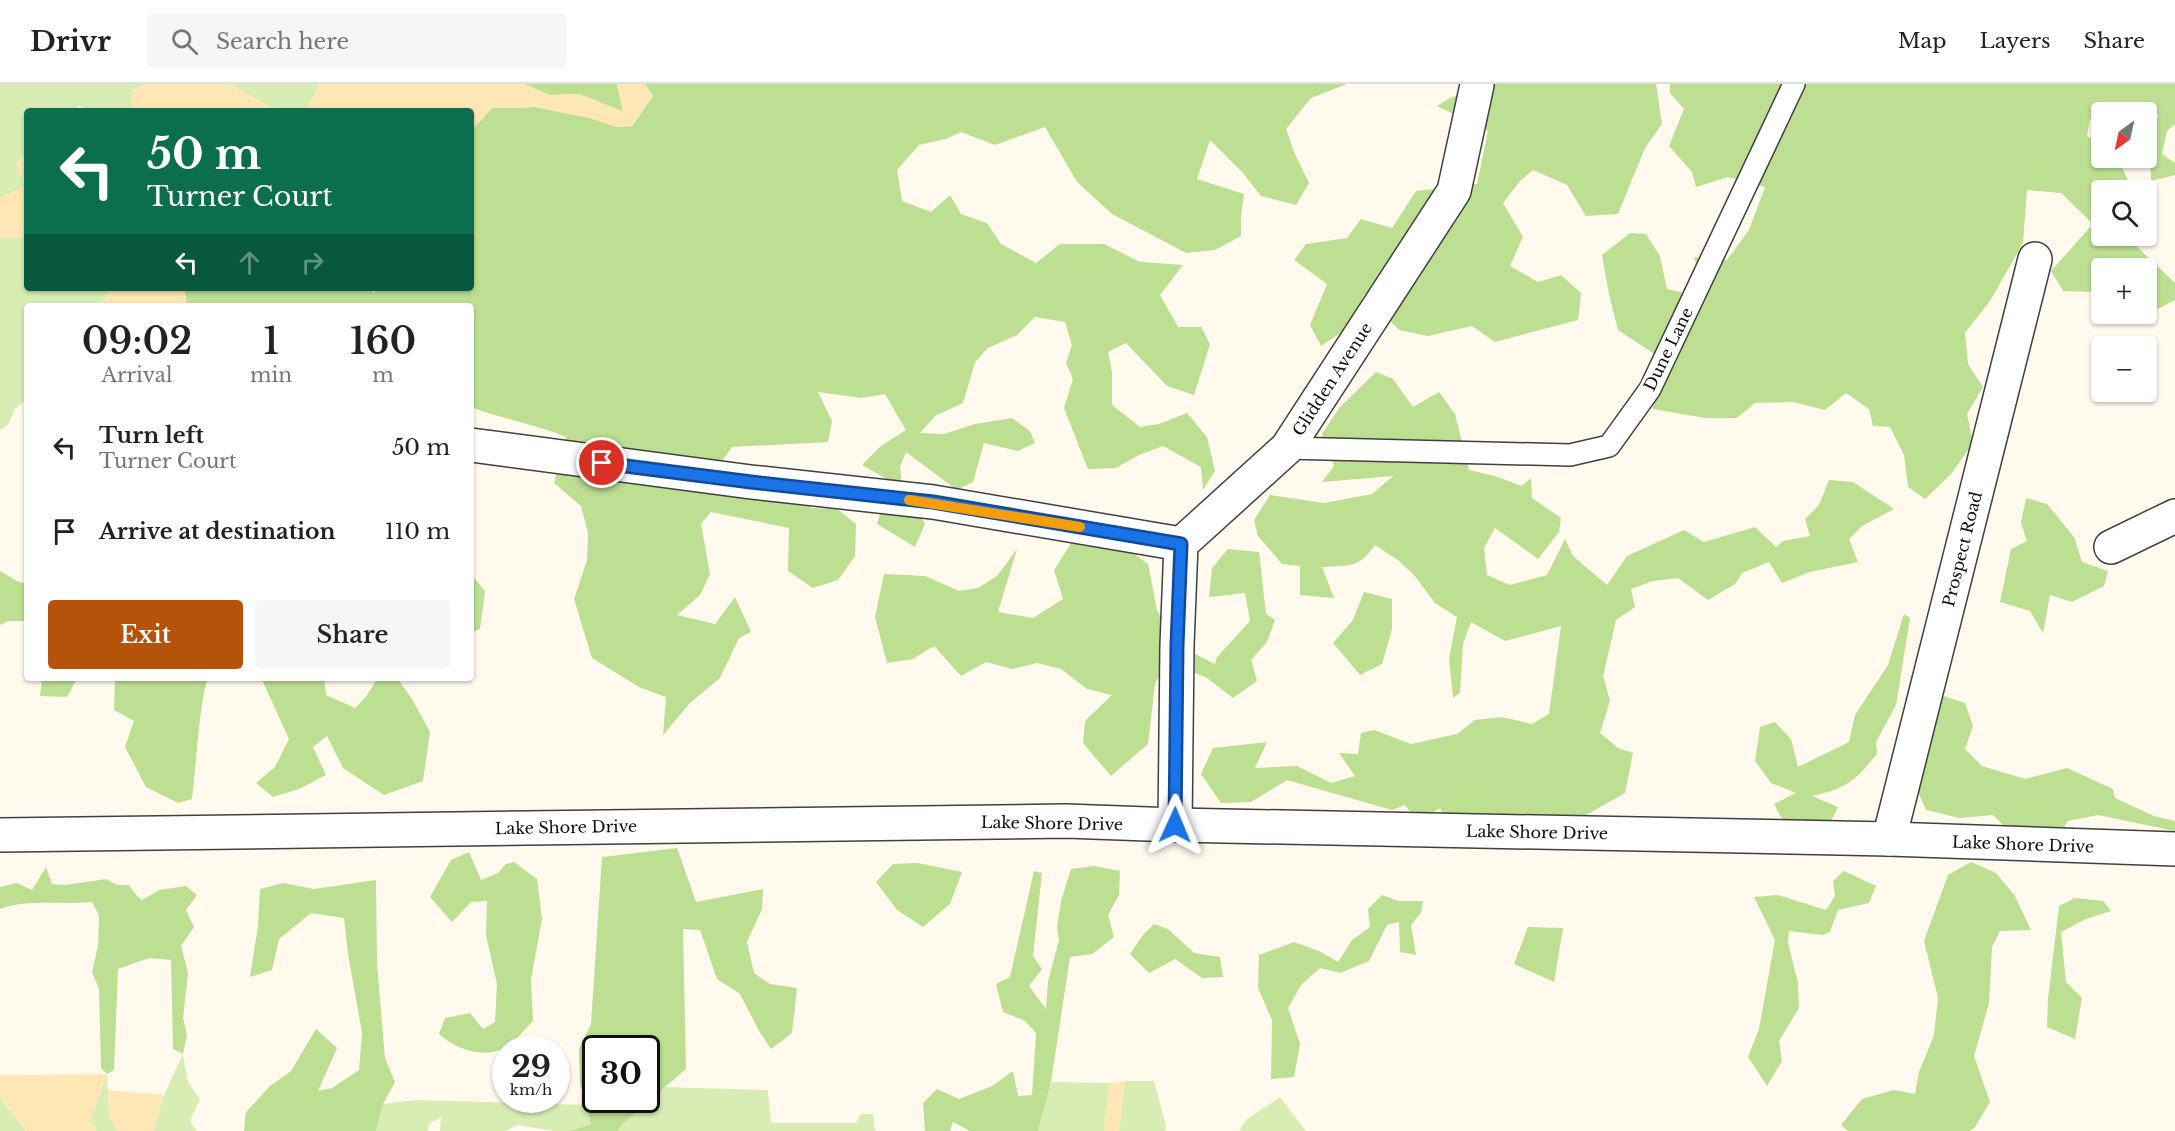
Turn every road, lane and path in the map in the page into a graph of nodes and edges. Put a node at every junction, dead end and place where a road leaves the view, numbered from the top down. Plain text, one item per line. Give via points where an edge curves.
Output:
1 (1794, 84) edge
2 (1477, 86) edge
3 (2035, 259) dead end
4 (474, 445) edge
5 (1287, 448) junction
6 (2175, 516) edge
7 (1181, 544) junction
8 (2111, 547) dead end
9 (1175, 825) junction
10 (0, 835) edge
11 (1889, 839) junction
12 (2175, 849) edge

1 - 5 lane, Dune Lane via 1650,389 1609,446 1570,455
2 - 5 street, Glidden Avenue via 1454,191
3 - 11 street, Prospect Road
4 - 7 street via 933,502
5 - 7 street, Glidden Avenue
6 - 8 street
7 - 9 street
9 - 10 street, Lake Shore Drive via 1066,821
9 - 11 street, Lake Shore Drive
11 - 12 street, Lake Shore Drive

